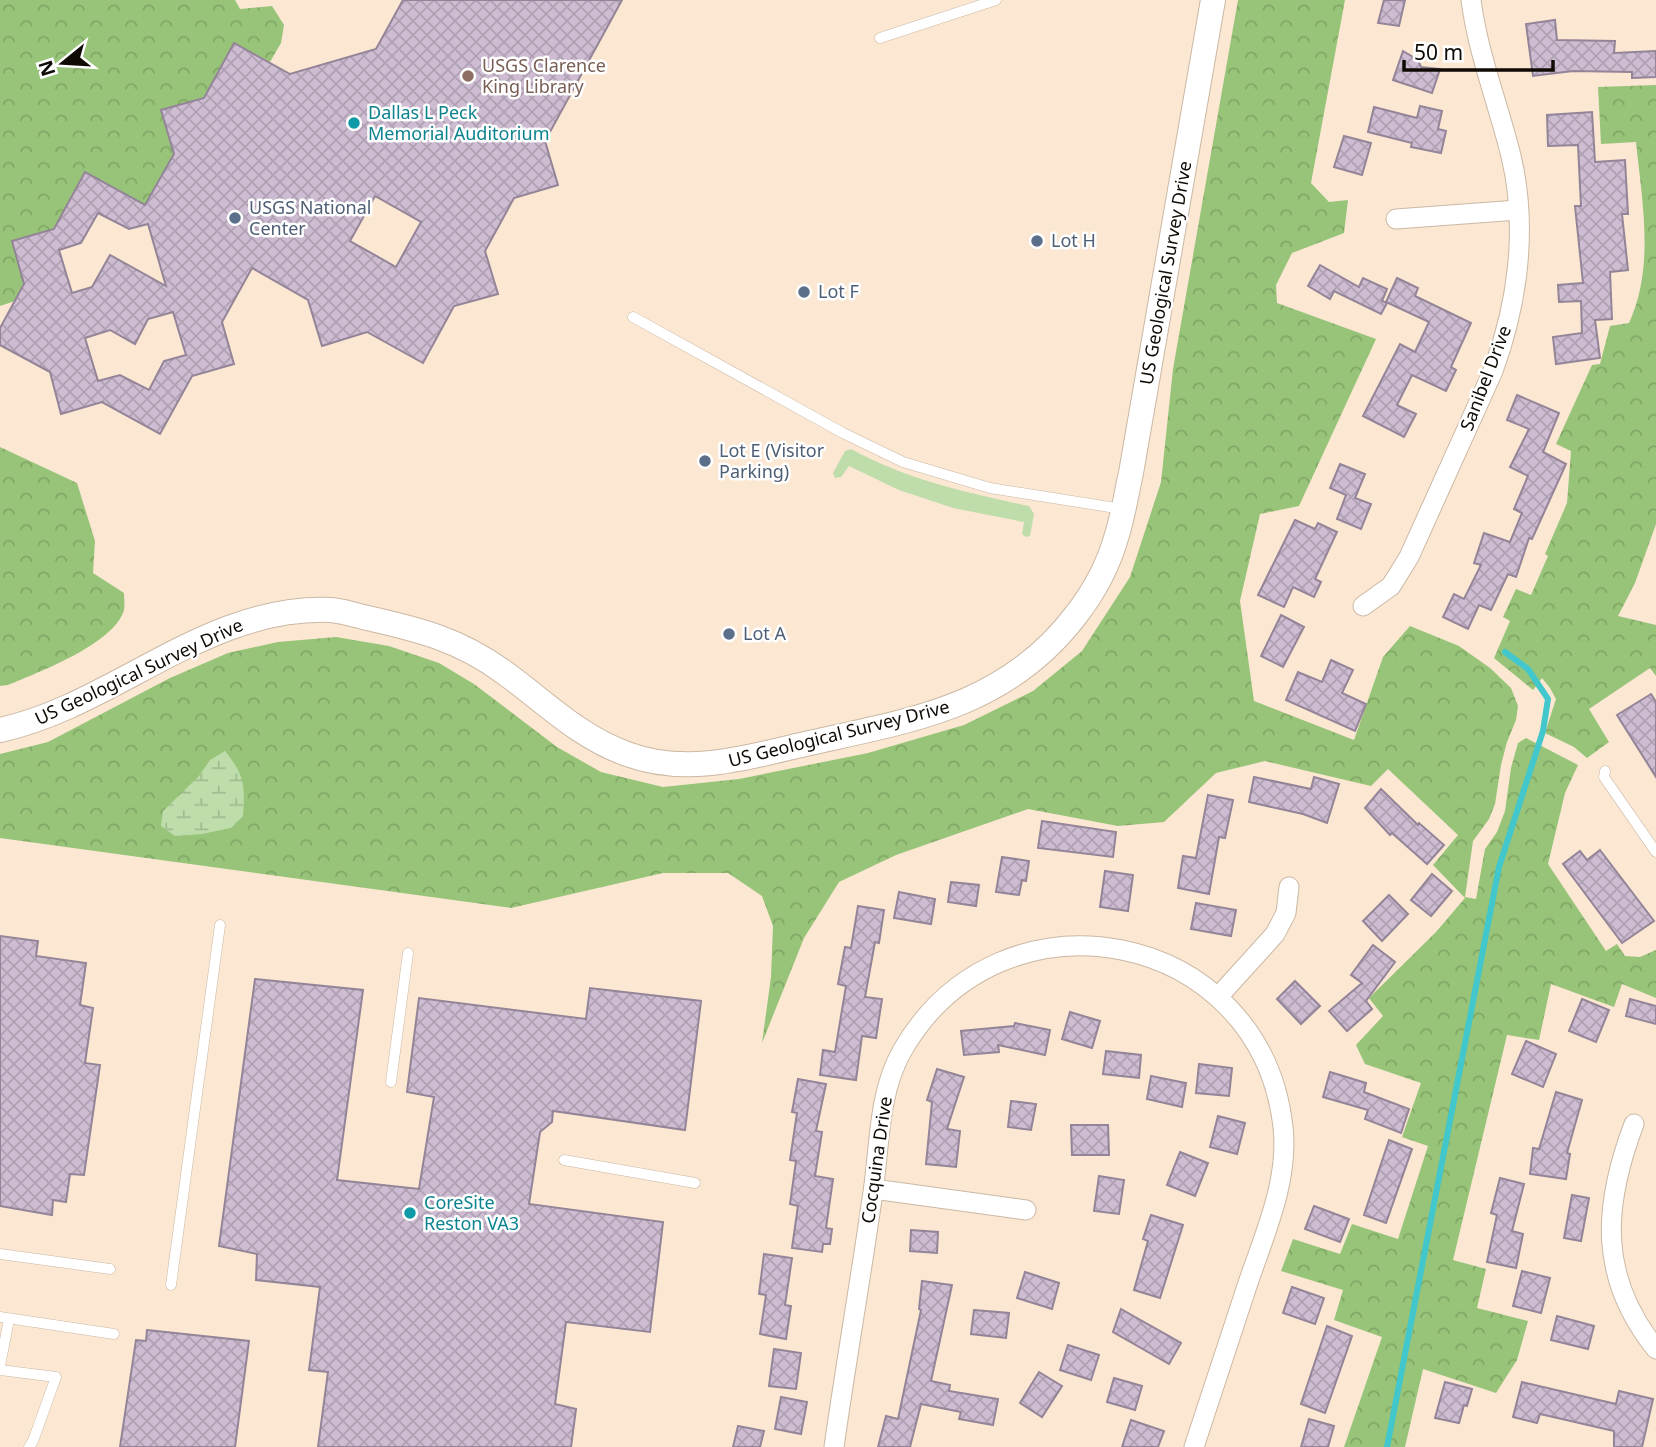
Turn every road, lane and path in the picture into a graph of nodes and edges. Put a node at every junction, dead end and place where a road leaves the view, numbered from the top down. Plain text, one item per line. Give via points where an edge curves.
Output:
1 (996, 0) edge
2 (1213, 0) edge
3 (1471, 0) edge
4 (880, 38) dead end
5 (1518, 210) junction
6 (1396, 219) dead end
7 (633, 317) dead end
8 (1123, 509) junction
9 (1363, 606) dead end
10 (0, 730) edge
11 (1605, 771) dead end
12 (1656, 852) edge
13 (1289, 887) dead end
14 (220, 925) dead end
15 (408, 953) dead end
16 (1218, 997) junction
17 (391, 1082) dead end
18 (1634, 1124) dead end
19 (564, 1160) dead end
20 (695, 1182) dead end
21 (874, 1189) junction
22 (1026, 1210) dead end
23 (0, 1254) edge
24 (110, 1269) dead end
25 (171, 1285) dead end
26 (5, 1318) edge
27 (114, 1334) dead end
28 (1656, 1349) edge
29 (0, 1368) edge
30 (29, 1447) edge
31 (834, 1447) edge
32 (1194, 1447) edge

1 - 4 lane
2 - 8 street, US Geological Survey Drive
3 - 5 street, Sanibel Drive via 1482,59 1514,170
5 - 6 street
5 - 9 street, Sanibel Drive via 1514,300 1493,371 1399,576
7 - 8 lane via 903,462 990,488
8 - 10 street, US Geological Survey Drive via 1110,554 1084,603 1049,646 1000,684 931,714 729,761 679,764 631,756 583,733 504,672 461,646 412,627 326,610 288,612 217,632 61,709
11 - 12 lane via 1604,777
13 - 16 street via 1286,913 1275,934
14 - 25 lane
15 - 17 lane
16 - 21 street, Cocquina Drive via 1154,960 1101,945 1043,949 981,971 932,1011 893,1069 885,1096
16 - 32 street, Cocquina Drive via 1241,1023 1268,1067 1279,1099 1283,1158 1274,1205
18 - 28 street via 1613,1194 1610,1226 1619,1283 1629,1309
19 - 20 lane
21 - 22 street
21 - 31 street, Cocquina Drive
23 - 24 lane
26 - 27 lane
26 - 29 lane
29 - 30 lane via 55,1377

